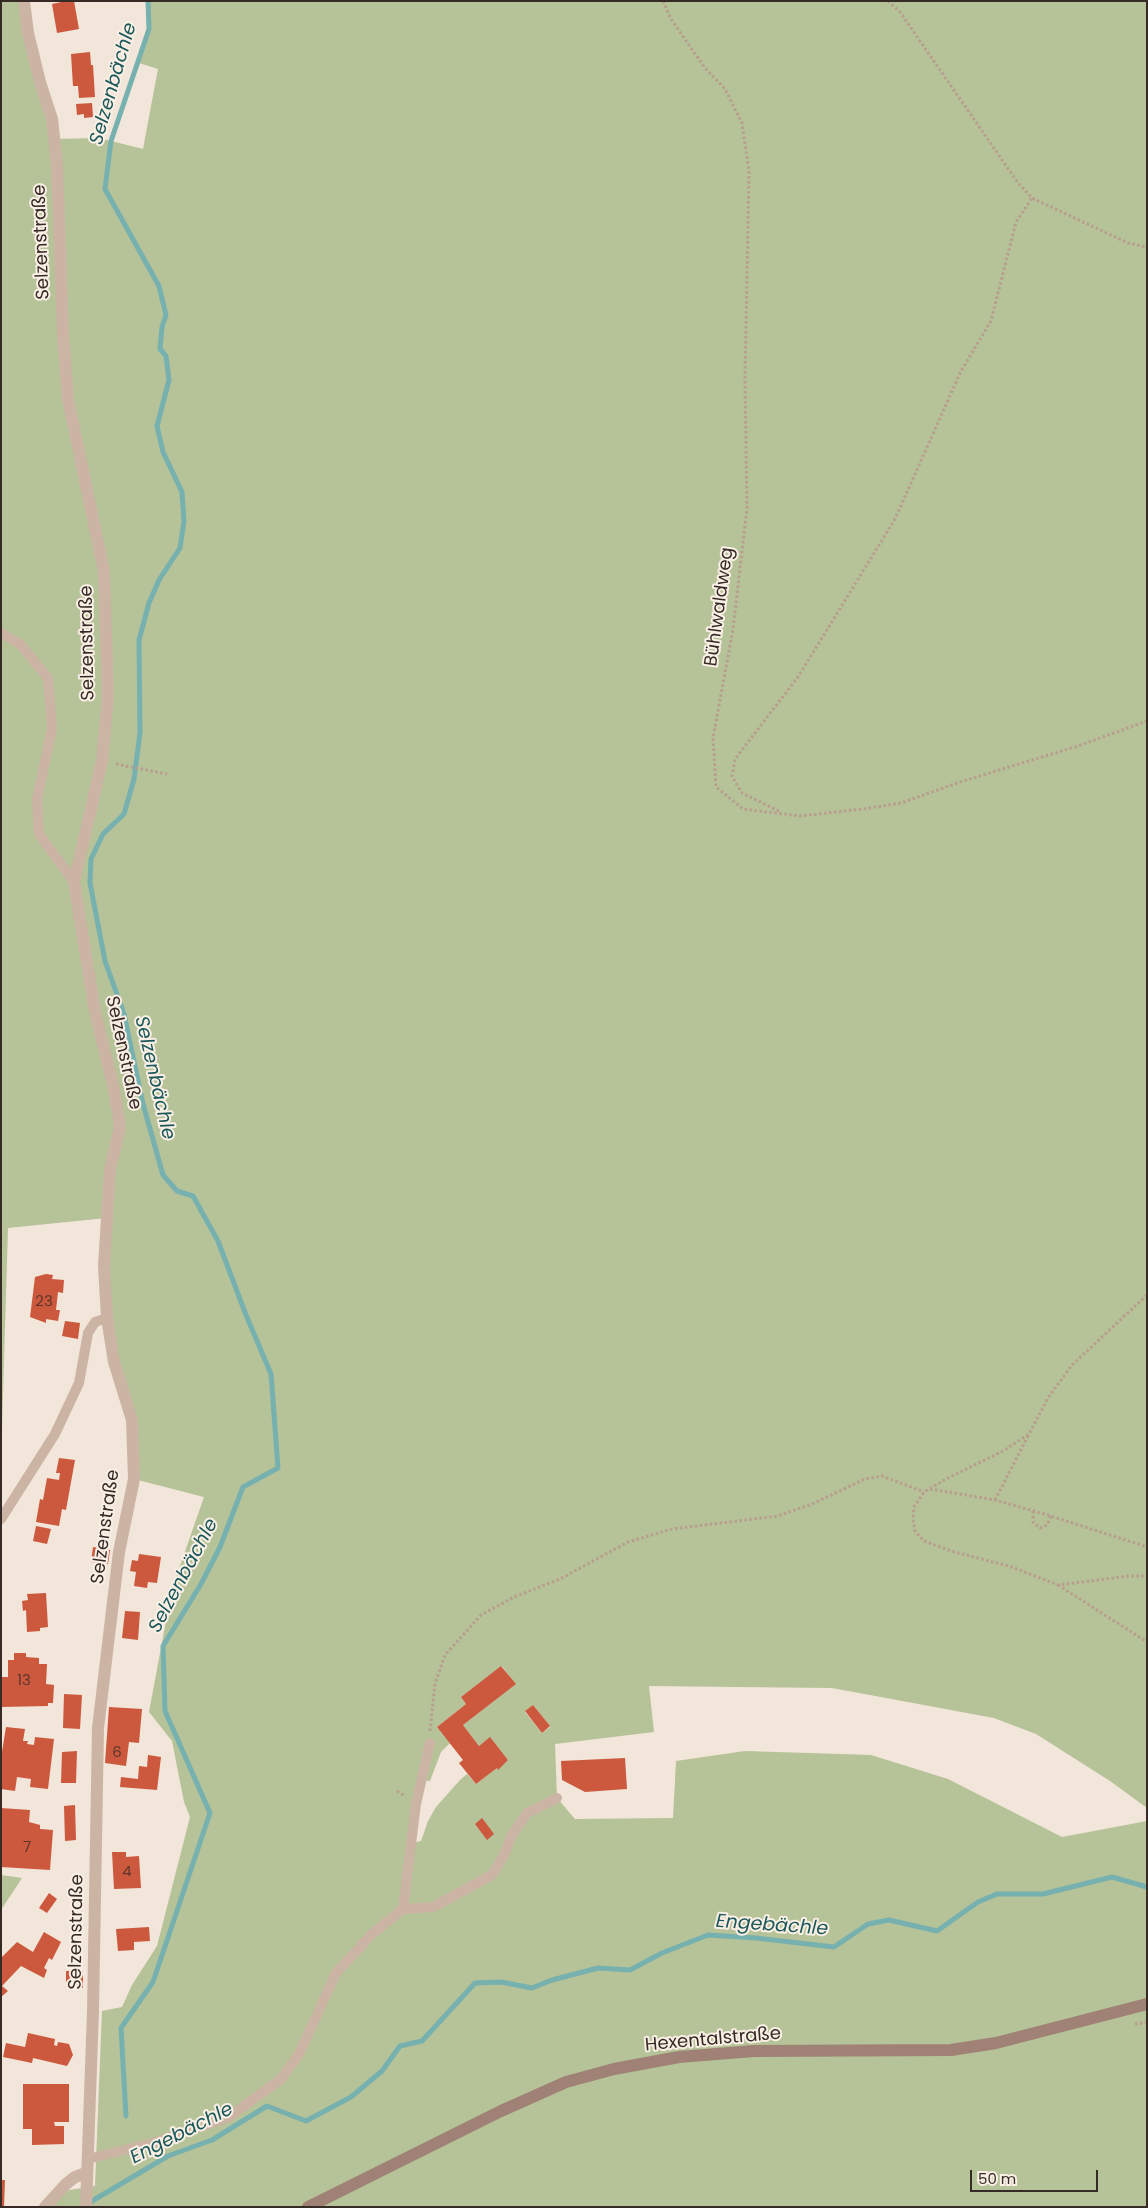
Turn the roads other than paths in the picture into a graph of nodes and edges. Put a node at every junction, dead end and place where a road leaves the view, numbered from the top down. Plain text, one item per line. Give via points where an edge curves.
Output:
1 (24, 1) edge
2 (1, 633) edge
3 (74, 882) junction
4 (107, 1318) junction
5 (1, 1518) edge
6 (430, 1743) road end
7 (557, 1798) dead end
8 (404, 1909) junction
9 (1147, 2004) edge
10 (88, 2159) junction
11 (86, 2173) junction
12 (45, 2207) edge
13 (86, 2207) edge
14 (308, 2207) edge

1 - 3 street, Selzenstraße via 28,33 52,119 57,164 68,399 104,572 108,696 103,752
2 - 3 lane via 20,644 48,678 52,728 37,800 39,834
3 - 4 street, Selzenstraße via 95,1012 120,1127 110,1169 106,1218
4 - 5 lane via 96,1322 88,1334 79,1383 54,1434
4 - 10 street, Selzenstraße via 114,1362 132,1420 134,1479 119,1552 98,1728
6 - 8 lane via 416,1804
7 - 8 lane via 527,1813 492,1874 433,1907
8 - 10 lane via 372,1934 336,1973 299,2054 280,2079 229,2117 154,2143
9 - 14 main road, Hexentalstraße via 996,2043 951,2050 754,2051 678,2057 614,2069 566,2082 501,2111
10 - 11 street, Selzenstraße
11 - 12 street via 66,2184
11 - 13 street, Selzenstraße

